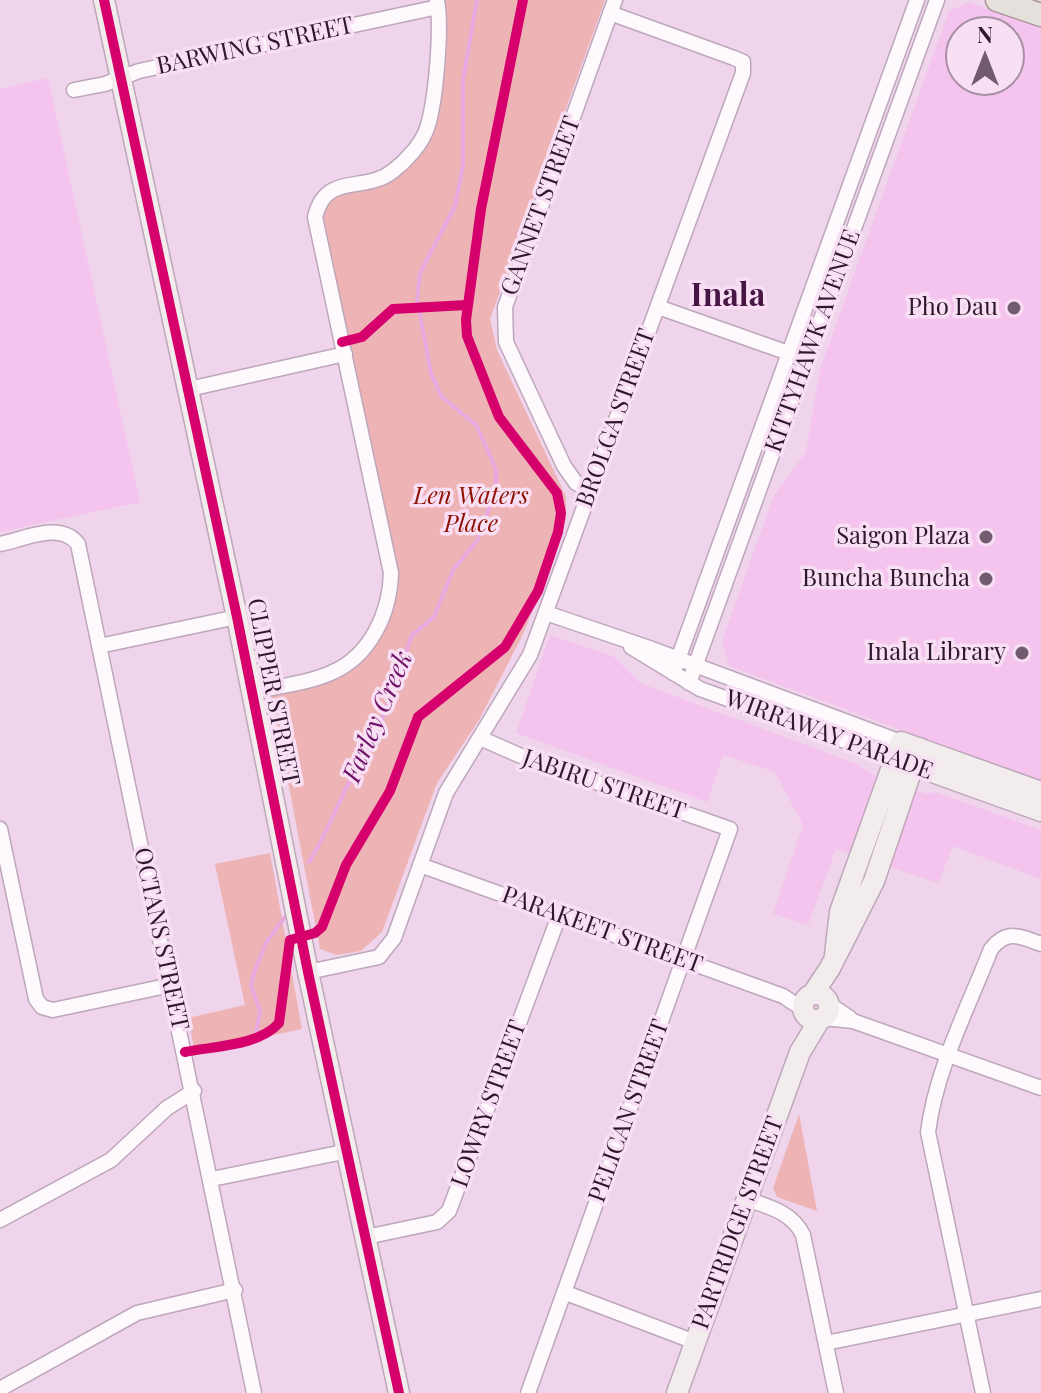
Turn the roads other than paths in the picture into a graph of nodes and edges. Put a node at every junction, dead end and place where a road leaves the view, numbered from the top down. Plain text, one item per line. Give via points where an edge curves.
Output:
1 (104, 0) edge
2 (917, 0) edge
3 (937, 0) edge
4 (997, 0) edge
5 (437, 3) edge
6 (612, 7) edge
7 (1041, 15) edge
8 (123, 78) junction
9 (74, 90) dead end
10 (658, 307) junction
11 (345, 354) junction
12 (789, 354) junction
13 (807, 357) junction
14 (189, 389) junction
15 (590, 489) junction
16 (0, 544) edge
17 (546, 613) junction
18 (237, 617) junction
19 (625, 642) junction
20 (99, 646) junction
21 (679, 659) junction
22 (696, 667) junction
23 (673, 673) junction
24 (689, 683) junction
25 (253, 692) junction
26 (480, 738) junction
27 (907, 754) junction
28 (1041, 792) edge
29 (1041, 811) edge
30 (0, 829) edge
31 (730, 829) joint
32 (420, 865) junction
33 (560, 913) junction
34 (1041, 944) edge
35 (683, 959) junction
36 (308, 972) junction
37 (171, 985) junction
38 (816, 1007) junction
39 (949, 1056) junction
40 (1041, 1088) edge
41 (194, 1091) junction
42 (348, 1151) junction
43 (212, 1179) junction
44 (747, 1199) junction
45 (0, 1220) edge
46 (366, 1237) junction
47 (235, 1290) junction
48 (566, 1293) junction
49 (1041, 1299) edge
50 (965, 1316) junction
51 (695, 1342) junction
52 (826, 1343) junction
53 (0, 1389) edge
54 (254, 1393) edge
55 (399, 1393) edge
56 (528, 1393) edge
57 (677, 1393) edge
58 (836, 1393) edge
59 (983, 1393) edge

1 - 8 street, CLIPPER STREET
2 - 12 street, KITTYHAWK AVENUE
3 - 13 street, KITTYHAWK AVENUE
4 - 7 main road
5 - 8 street, BARWING STREET
5 - 11 street via 439,32 421,142 383,178 328,191 319,199 315,217
6 - 10 street, BROLGA STREET via 743,62
6 - 15 street, GANNET STREET via 503,324 506,342 564,466 576,483
8 - 9 street, BARWING STREET
8 - 14 street, CLIPPER STREET
10 - 12 street
10 - 15 street, BROLGA STREET
11 - 14 street
11 - 25 street via 391,589 373,638 345,665 332,673
12 - 13 street
12 - 21 street, KITTYHAWK AVENUE
13 - 22 street, KITTYHAWK AVENUE
14 - 18 street, CLIPPER STREET
15 - 17 street, BROLGA STREET
16 - 20 street, OCTANS STREET via 58,531 70,534 78,544
17 - 19 street, WIRRAWAY PARADE
17 - 26 street, BROLGA STREET via 530,655
18 - 20 street
18 - 25 street, CLIPPER STREET
19 - 21 street, WIRRAWAY PARADE
19 - 23 street, WIRRAWAY PARADE
20 - 37 street, OCTANS STREET
21 - 22 street, WIRRAWAY PARADE
21 - 23 street, KITTYHAWK AVENUE
22 - 24 street, KITTYHAWK AVENUE
22 - 27 street, WIRRAWAY PARADE
23 - 24 street, WIRRAWAY PARADE
24 - 27 street, WIRRAWAY PARADE
25 - 36 street, CLIPPER STREET
26 - 31 street, JABIRU STREET
26 - 32 street, BROLGA STREET via 446,793
27 - 28 street, WIRRAWAY PARADE
27 - 29 street, WIRRAWAY PARADE
27 - 38 street, PARTRIDGE STREET via 840,912 832,961
30 - 37 street via 36,999 42,1007 53,1010
31 - 35 street, PELICAN STREET
32 - 33 street, PARAKEET STREET
32 - 36 street, BROLGA STREET via 386,951 371,960
33 - 35 street, PARAKEET STREET
33 - 46 street, LOWRY STREET via 449,1211 437,1222
34 - 39 street via 1013,934 1001,937 991,949
35 - 38 street, PARAKEET STREET
35 - 48 street, PELICAN STREET
36 - 42 street, CLIPPER STREET
37 - 41 street, OCTANS STREET
38 - 39 street, PARAKEET STREET
38 - 44 street, PARTRIDGE STREET
39 - 40 street, PARAKEET STREET
39 - 50 street via 928,1132
41 - 43 street, OCTANS STREET
41 - 45 street via 167,1108 111,1160
42 - 43 street
42 - 46 street, CLIPPER STREET
43 - 47 street, OCTANS STREET
44 - 51 street, PARTRIDGE STREET
44 - 52 street via 775,1208 797,1223
46 - 55 street, CLIPPER STREET
47 - 53 street via 137,1313
47 - 54 street, OCTANS STREET
48 - 51 street
48 - 56 street, PELICAN STREET
49 - 50 street
50 - 52 street
50 - 59 street
51 - 57 street, PARTRIDGE STREET
52 - 58 street

